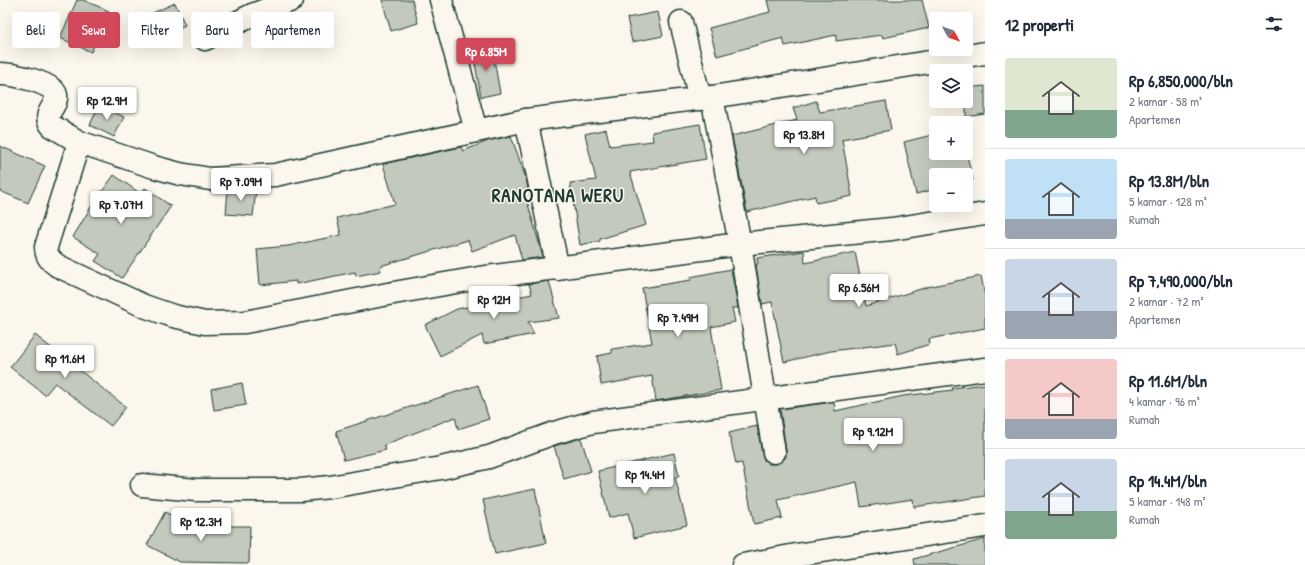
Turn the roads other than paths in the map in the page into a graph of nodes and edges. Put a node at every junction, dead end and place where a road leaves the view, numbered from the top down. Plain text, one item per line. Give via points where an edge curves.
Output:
1 (292, 0) edge
2 (441, 0) edge
3 (249, 8) edge
4 (681, 22) dead end
5 (985, 53) edge
6 (0, 74) edge
7 (706, 98) junction
8 (526, 120) junction
9 (476, 131) junction
10 (79, 142) junction
11 (985, 214) edge
12 (740, 244) junction
13 (558, 269) junction
14 (985, 369) edge
15 (765, 400) junction
16 (774, 452) dead end
17 (142, 486) dead end
18 (985, 526) edge
19 (743, 565) edge

1 - 3 street
2 - 9 street
4 - 7 street
5 - 7 street
6 - 10 street via 26,78 53,88 56,98 48,122
7 - 8 street
7 - 12 street
8 - 9 street
8 - 13 street
9 - 10 street via 275,175 210,179 154,167
10 - 13 street via 46,247 48,257 58,266 144,306 173,316 205,323 245,322 479,278
11 - 12 street via 892,229
12 - 13 street
12 - 15 street
14 - 15 street
15 - 16 street
15 - 17 street via 593,422 554,433 489,457 330,488 196,490
18 - 19 street

